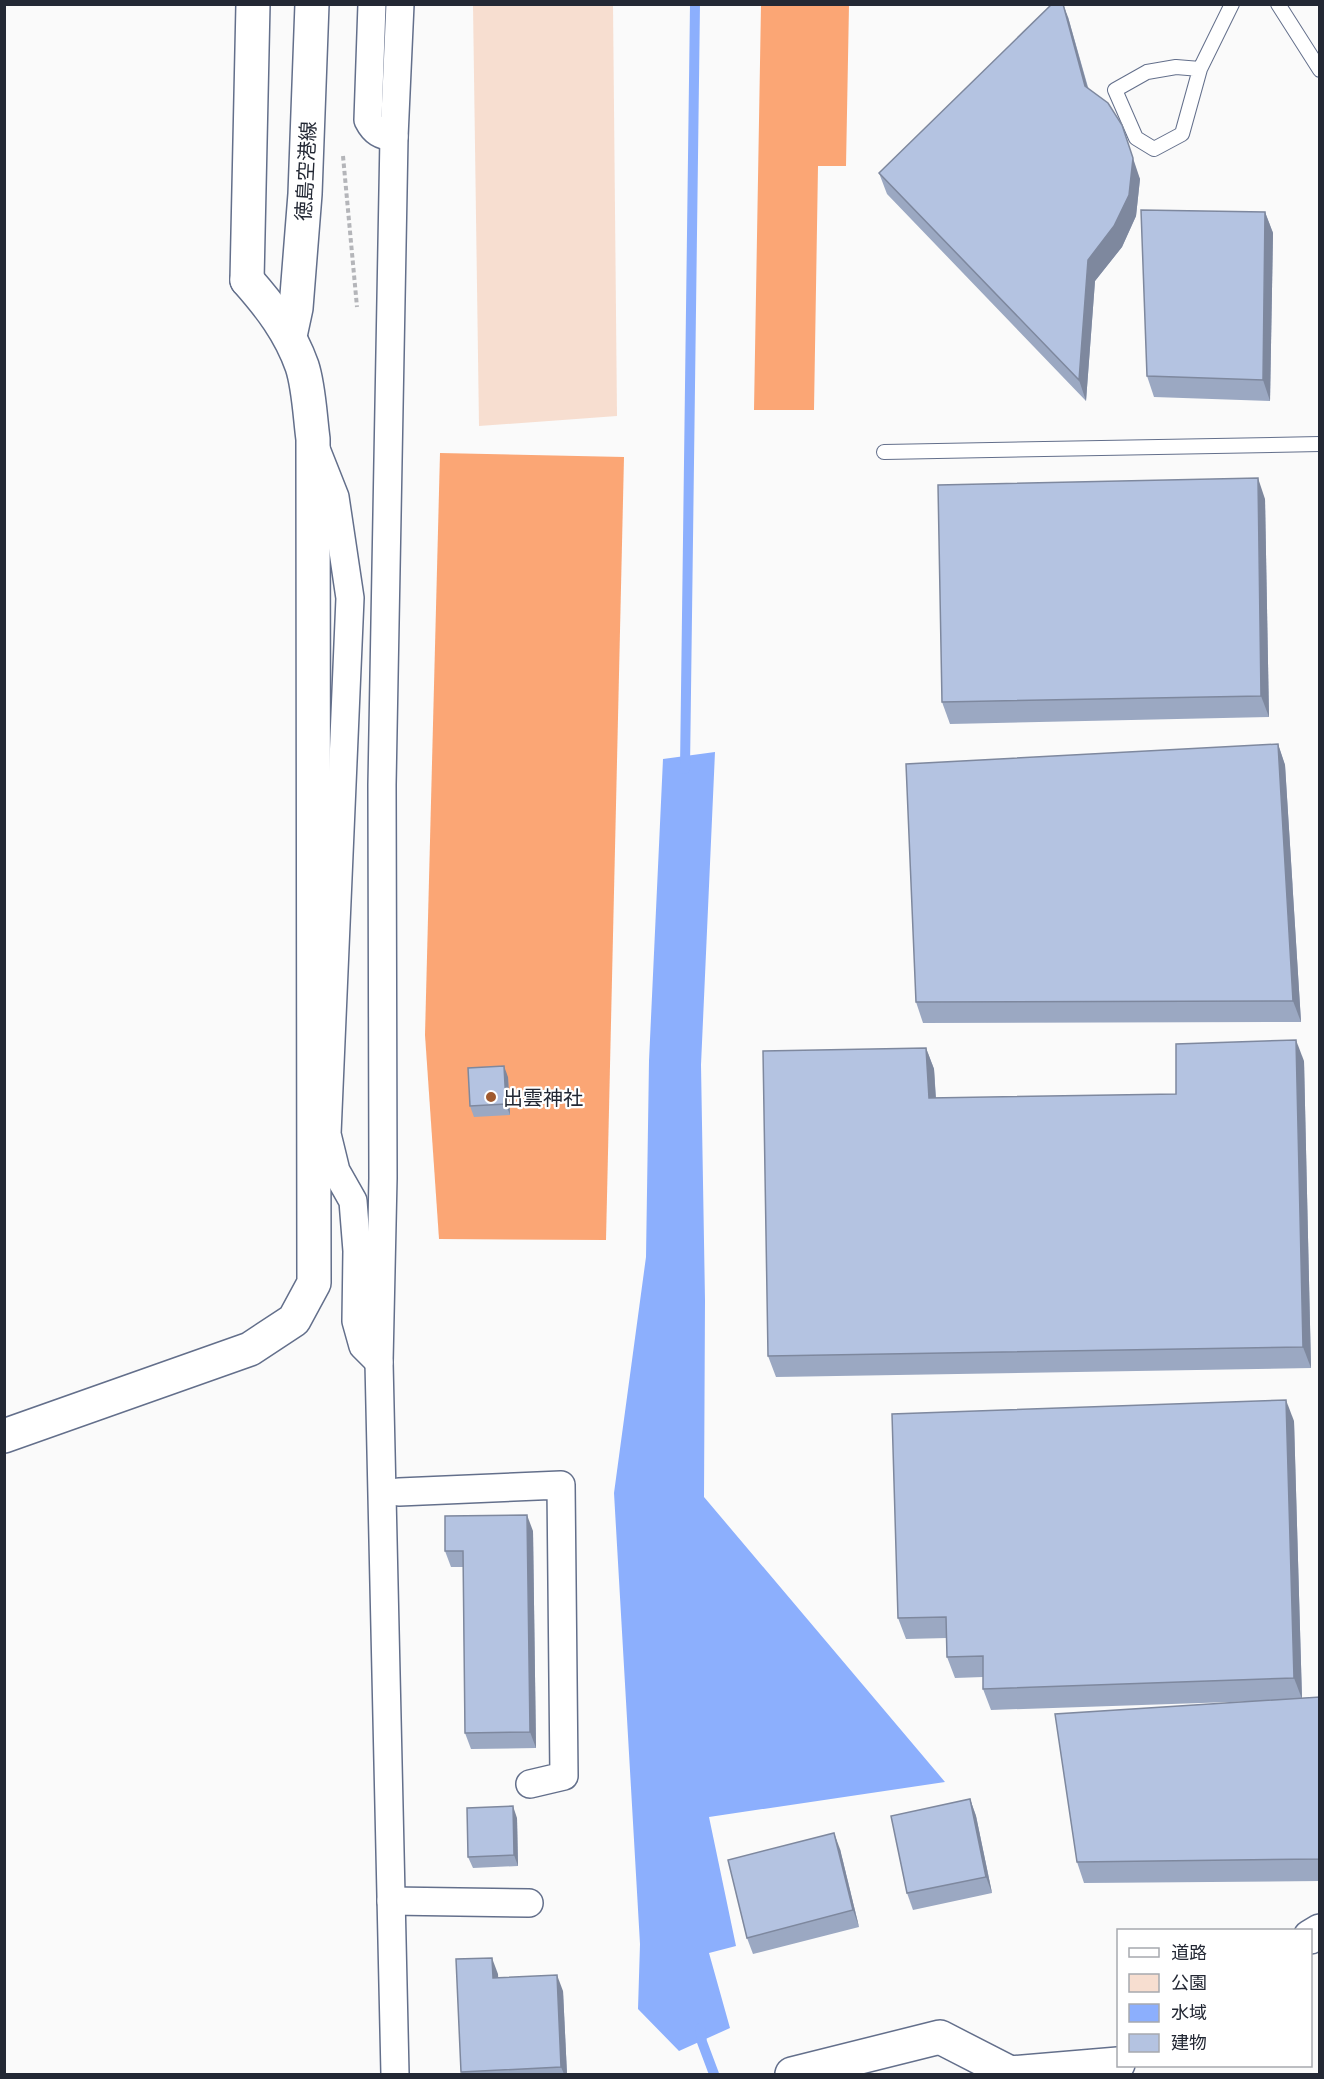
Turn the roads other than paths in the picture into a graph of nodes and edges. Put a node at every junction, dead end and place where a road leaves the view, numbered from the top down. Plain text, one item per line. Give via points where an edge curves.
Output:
1 (253, 4) edge
2 (312, 4) edge
3 (372, 4) edge
4 (400, 4) edge
5 (1232, 4) edge
6 (1278, 4) edge
7 (1200, 69) junction
8 (1320, 70) edge
9 (394, 137) junction
10 (290, 336) junction
11 (313, 440) junction
12 (1320, 444) edge
13 (884, 452) dead end
14 (379, 1362) junction
15 (4, 1436) edge
16 (399, 1492) dead end
17 (530, 1784) dead end
18 (391, 1901) junction
19 (529, 1903) dead end
20 (1117, 2064) edge
21 (395, 2074) edge
22 (792, 2074) edge

1 - 10 street via 247,280
2 - 10 street, 徳島空港線 via 305,194 296,308
3 - 9 street via 368,120 373,130
4 - 9 street
5 - 7 lane
6 - 8 lane
7 - 7 lane via 1182,134 1154,149 1136,138 1115,90 1147,72 1176,67
9 - 14 street via 382,785 383,1178
10 - 11 street via 303,368
11 - 14 street via 335,496 350,598 327,1134 336,1172 353,1201 356,1321 363,1346
11 - 15 street via 314,1283 294,1320 250,1350
12 - 13 lane
14 - 18 street
16 - 17 street via 561,1485 564,1776
18 - 19 street
18 - 21 street
20 - 22 street via 1010,2073 940,2037

